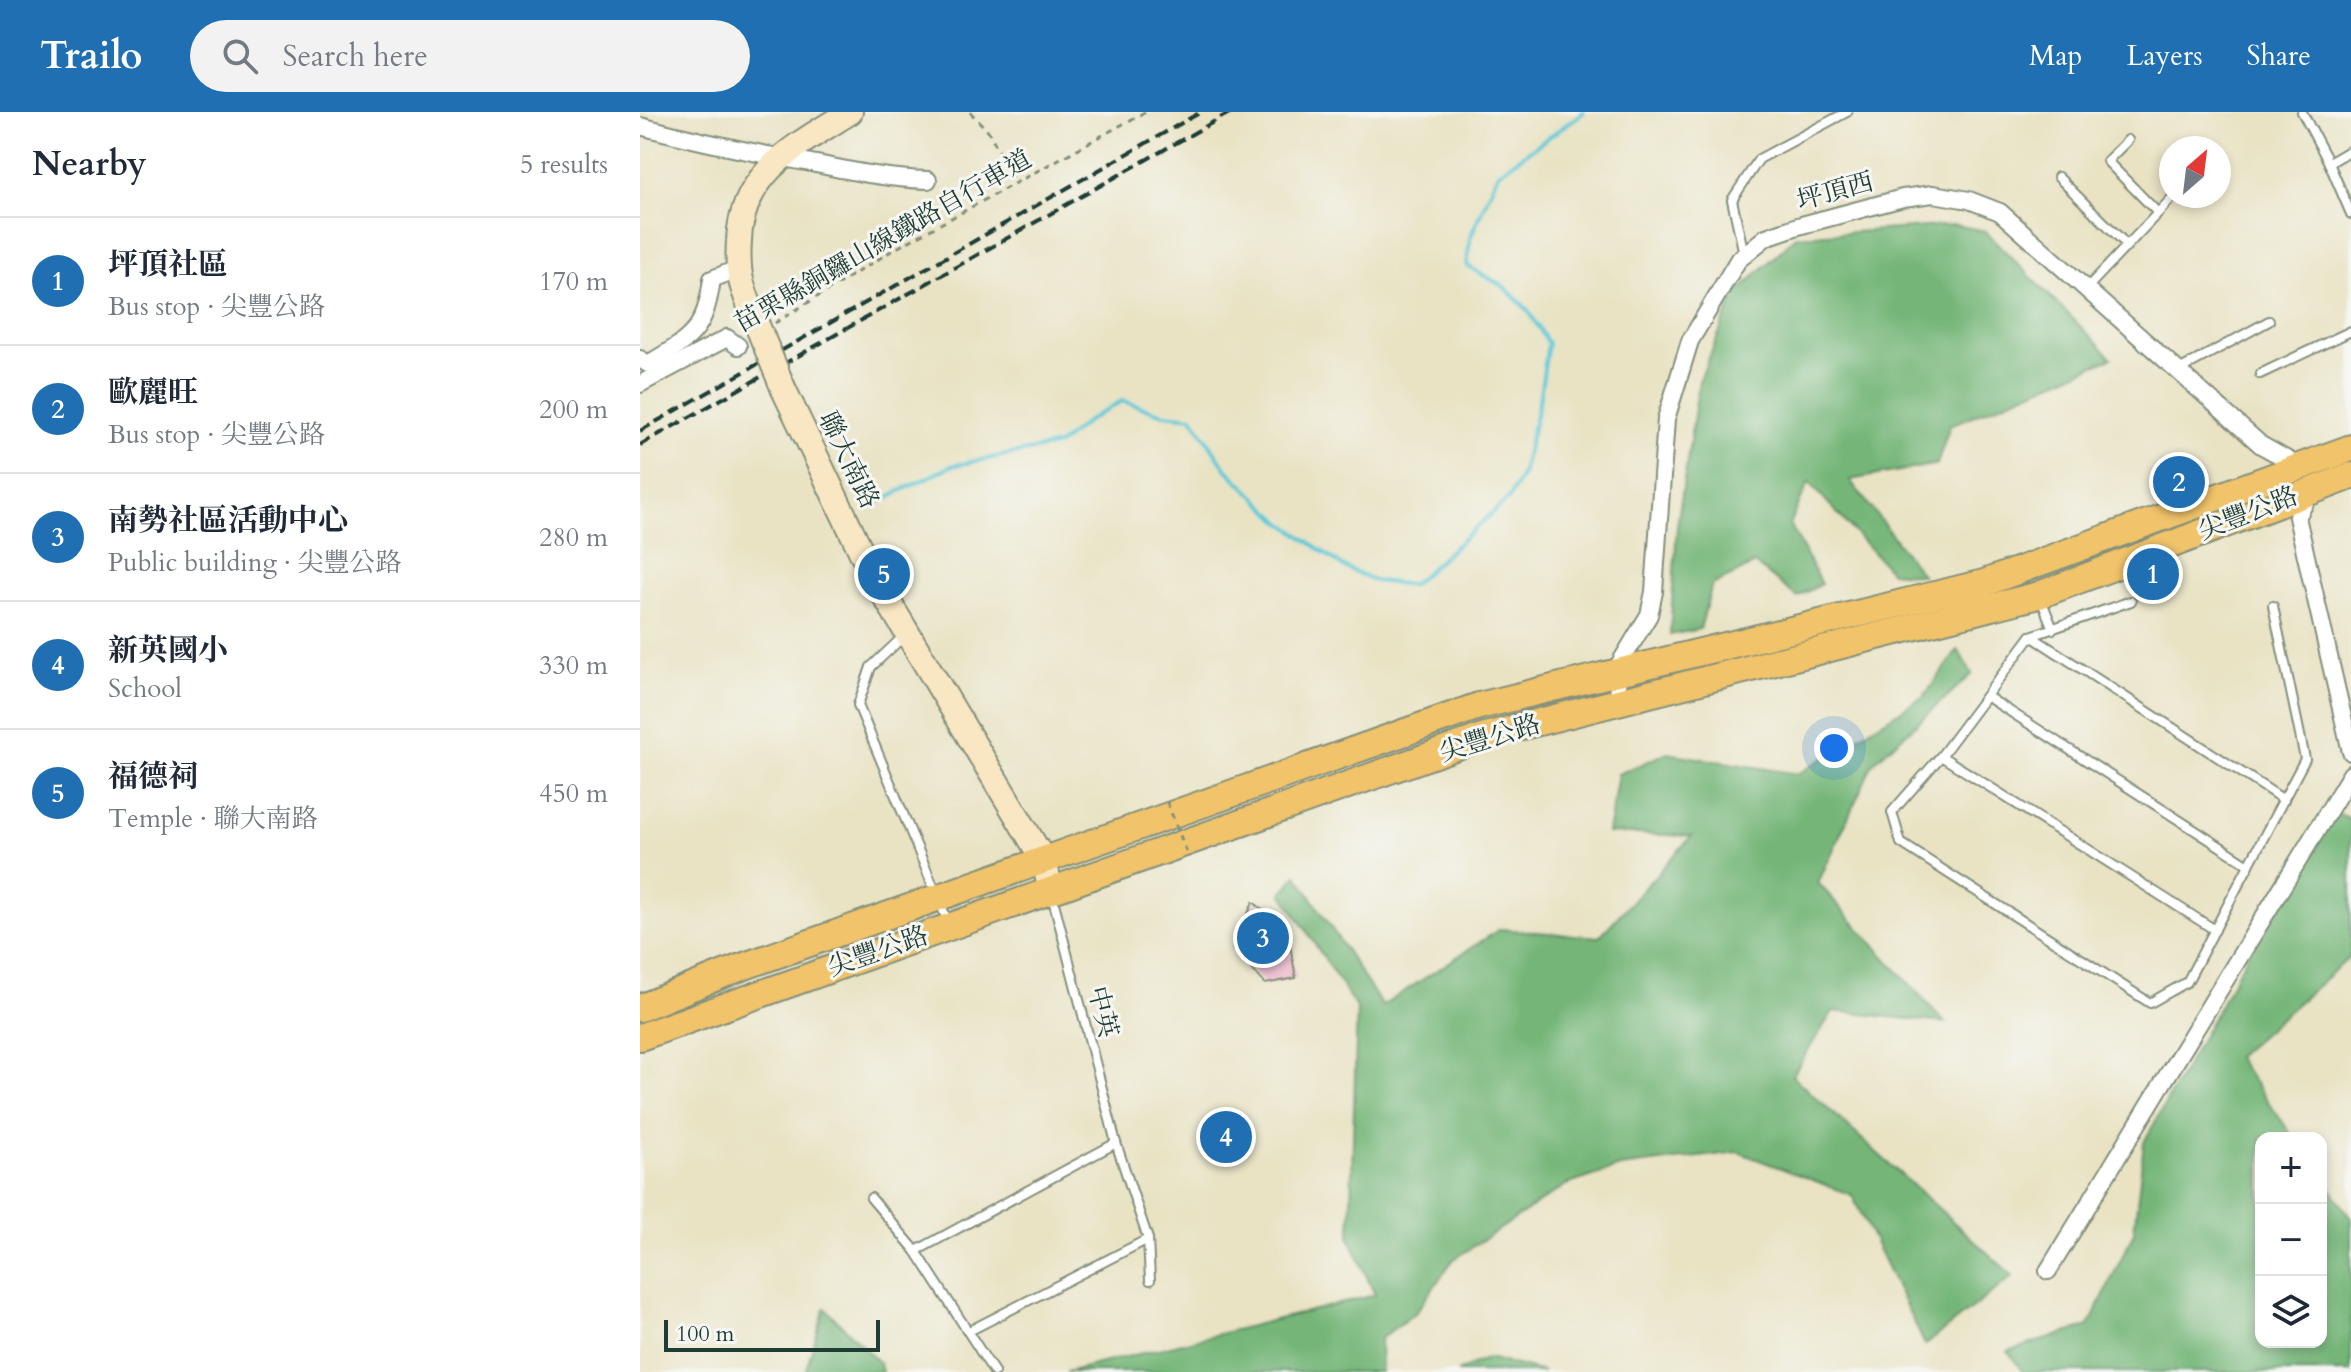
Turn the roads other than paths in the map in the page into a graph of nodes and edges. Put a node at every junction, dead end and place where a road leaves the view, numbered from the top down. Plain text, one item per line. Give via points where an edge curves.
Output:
1 (850, 112) edge
2 (1847, 112) edge
3 (2302, 112) edge
4 (640, 126) edge
5 (2128, 140) dead end
6 (2351, 150) edge
7 (783, 158) junction
8 (2329, 163) junction
9 (2058, 177) dead end
10 (928, 180) dead end
11 (2163, 208) edge
12 (2158, 213) junction
13 (2351, 214) edge
14 (2127, 245) junction
15 (1745, 255) junction
16 (740, 268) junction
17 (2087, 288) junction
18 (2269, 321) dead end
19 (2351, 331) edge
20 (738, 346) dead end
21 (640, 359) edge
22 (2178, 371) junction
23 (2260, 374) dead end
24 (640, 384) edge
25 (2351, 448) edge
26 (2351, 476) edge
27 (2307, 477) junction
28 (2039, 595) junction
29 (2131, 601) dead end
30 (2273, 606) dead end
31 (2053, 629) junction
32 (907, 633) junction
33 (2031, 636) junction
34 (1614, 673) junction
35 (1986, 696) junction
36 (1622, 703) junction
37 (2351, 752) edge
38 (1941, 756) junction
39 (2351, 774) edge
40 (2284, 800) junction
41 (1164, 811) junction
42 (1181, 852) junction
43 (1044, 861) junction
44 (2249, 865) junction
45 (1051, 891) junction
46 (937, 899) junction
47 (950, 926) junction
48 (2215, 930) junction
49 (640, 1008) edge
50 (640, 1037) edge
51 (1116, 1143) junction
52 (871, 1198) dead end
53 (1148, 1239) junction
54 (916, 1251) junction
55 (2048, 1271) dead end
56 (1150, 1280) dead end
57 (969, 1331) junction
58 (994, 1372) edge

1 - 7 street, 聯大南路
2 - 15 lane via 1759,159 1732,200
3 - 8 lane
4 - 7 street
5 - 12 lane via 2107,161
6 - 8 lane
7 - 10 street
7 - 16 street, 聯大南路 via 756,183 745,203 739,225
8 - 13 lane
9 - 14 lane
11 - 12 lane
12 - 14 lane
14 - 17 lane
15 - 17 street, 坪頂西 via 1766,237 1798,226 1933,194 2000,212
15 - 34 street, 坪頂西 via 1690,341 1666,419 1649,615
16 - 21 street via 712,279 705,316 681,345 648,364
16 - 32 street, 聯大南路, bridge via 784,390 873,576
17 - 22 street, 坪頂西
18 - 22 lane
19 - 23 lane
20 - 24 street via 727,338
22 - 27 street, 坪頂西 via 2261,445
25 - 27 main road, 尖豐公路
26 - 27 main road, 尖豐公路
27 - 28 main road, 尖豐公路
27 - 34 main road, 尖豐公路 via 1984,583
27 - 37 street via 2297,517
28 - 31 lane
28 - 36 main road, 尖豐公路
29 - 31 lane
30 - 40 lane via 2305,759
31 - 33 lane
32 - 43 street, 聯大南路
32 - 46 lane via 871,667 858,705
33 - 35 lane
33 - 40 lane
34 - 36 street
34 - 41 main road, 尖豐公路 via 1479,706
35 - 38 lane
35 - 44 lane
36 - 42 main road, 尖豐公路 via 1488,735
38 - 48 lane
38 - 48 lane via 1892,812 1901,843 2150,1003 2187,982
39 - 55 street
40 - 44 lane
41 - 42 lane
41 - 43 main road, 尖豐公路
42 - 45 main road, 尖豐公路
43 - 45 street, 聯大南路
43 - 46 main road, 尖豐公路
44 - 48 lane
45 - 47 main road, 尖豐公路
45 - 51 lane, 中英
46 - 47 lane
46 - 49 main road, 尖豐公路
47 - 50 main road, 尖豐公路
51 - 53 lane, 中英
51 - 54 lane
52 - 54 lane
53 - 56 lane, 中英
53 - 57 lane
54 - 57 lane
57 - 58 lane

